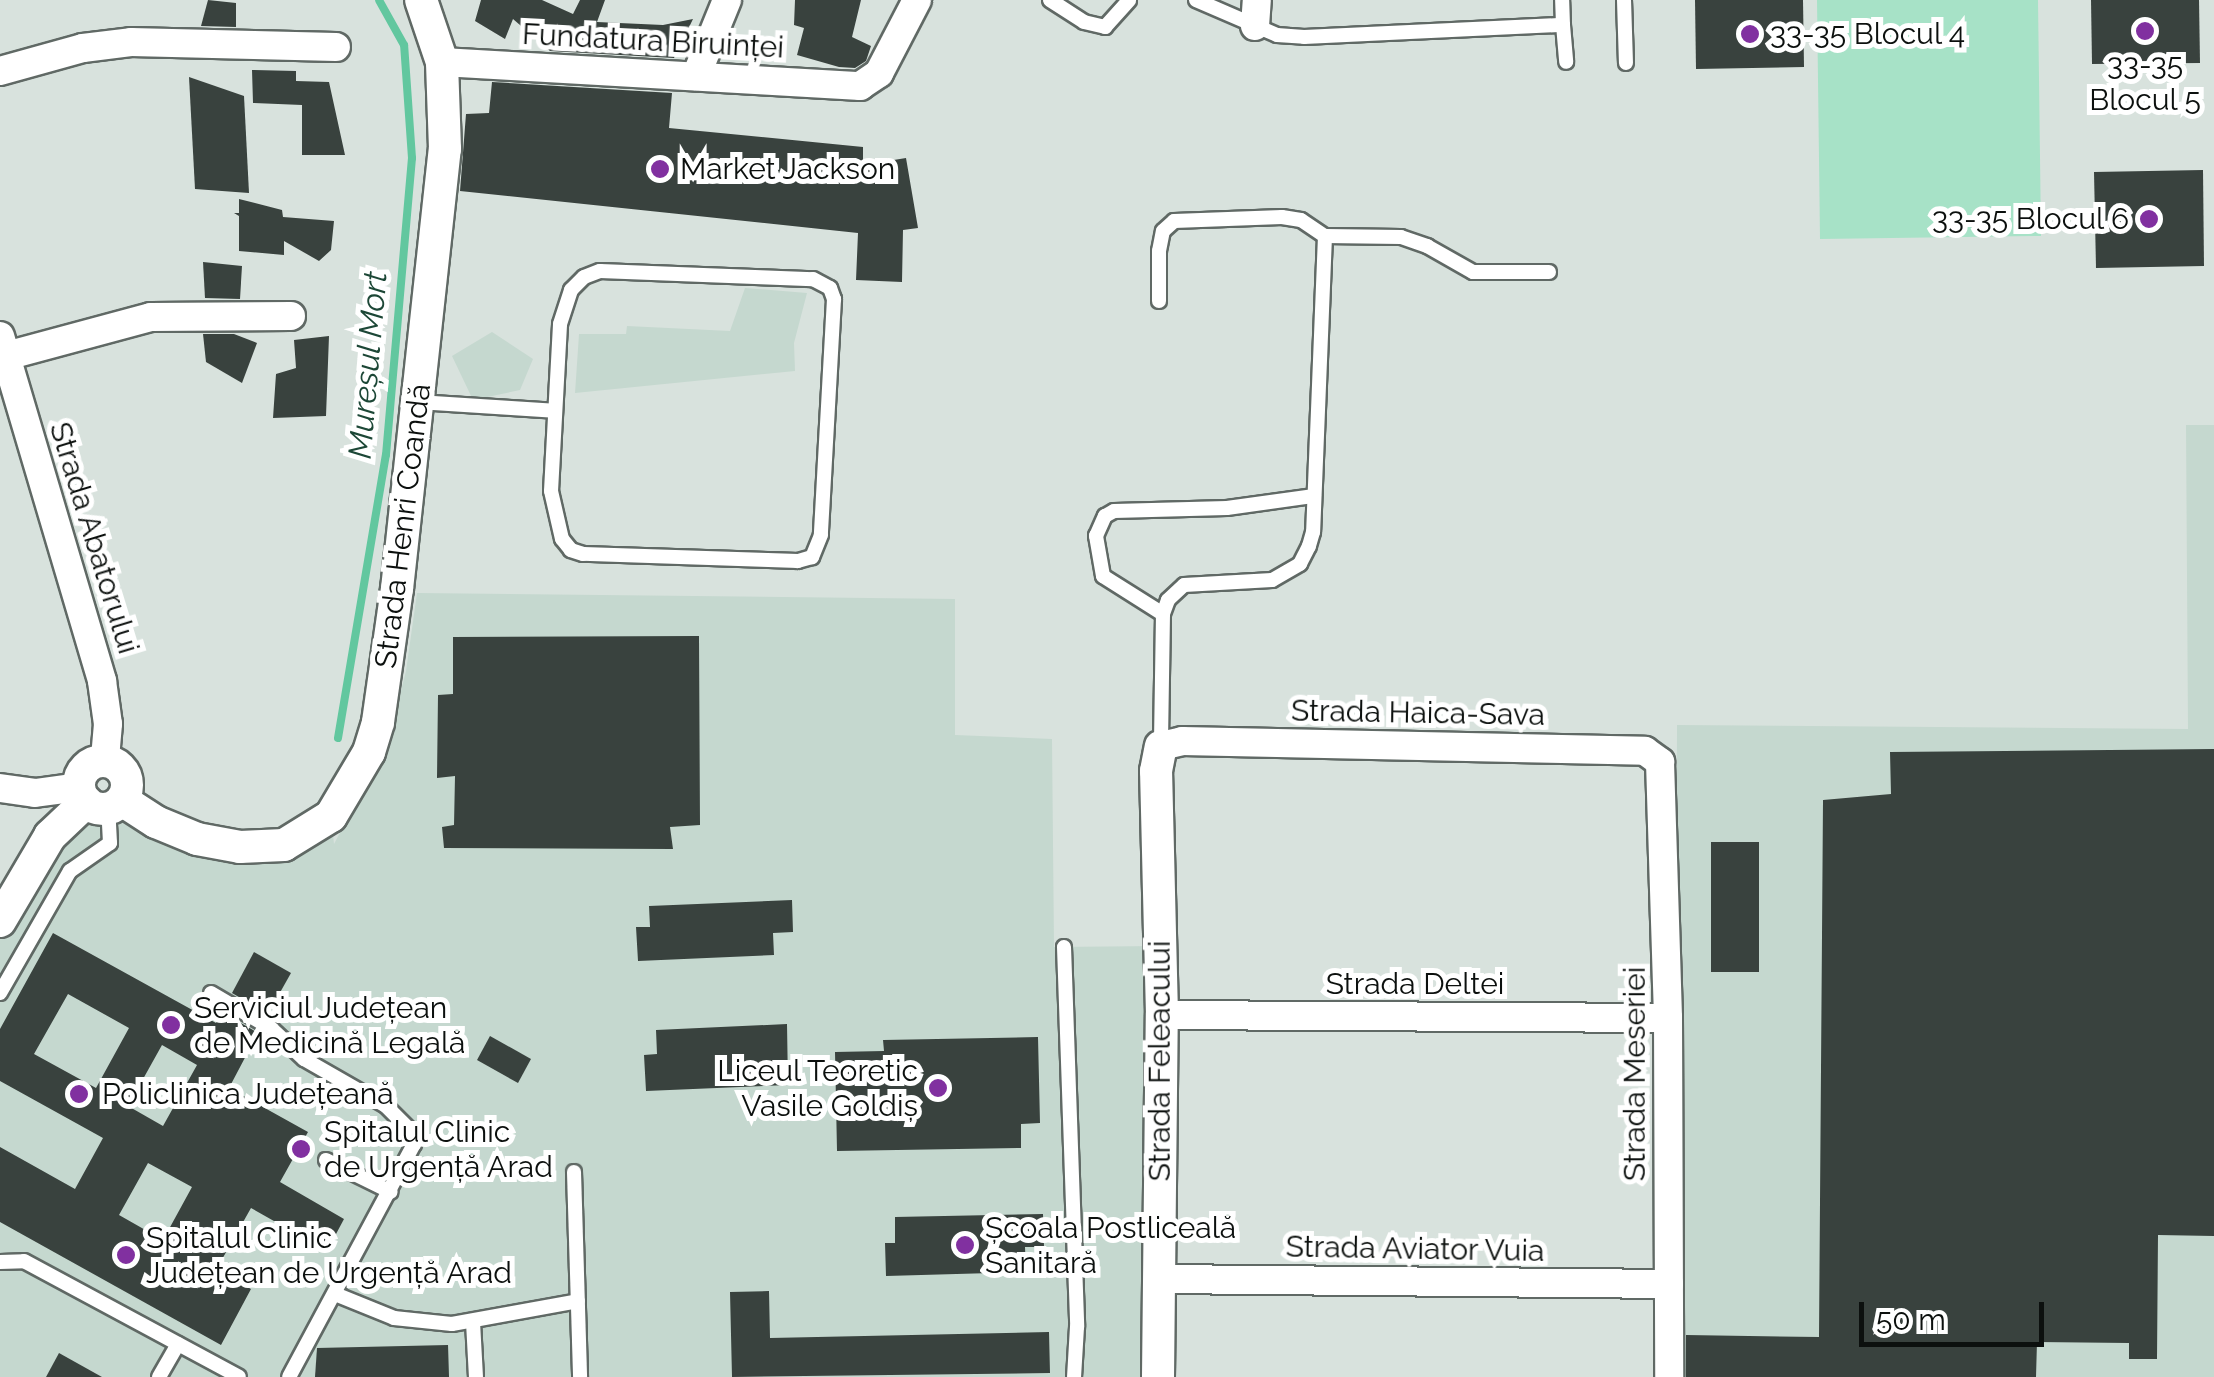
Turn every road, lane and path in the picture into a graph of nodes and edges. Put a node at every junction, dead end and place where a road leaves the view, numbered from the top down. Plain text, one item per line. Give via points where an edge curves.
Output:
1 (420, 0) edge
2 (726, 0) edge
3 (917, 0) edge
4 (1050, 0) edge
5 (1128, 0) edge
6 (1196, 0) edge
7 (1562, 0) edge
8 (1624, 0) edge
9 (1256, 13) edge
10 (1563, 25) junction
11 (336, 47) dead end
12 (442, 62) junction
13 (1566, 62) dead end
14 (1626, 63) dead end
15 (0, 70) edge
16 (696, 76) junction
17 (1325, 236) junction
18 (1549, 272) dead end
19 (1159, 301) dead end
20 (291, 316) dead end
21 (3, 346) edge
22 (418, 402) junction
23 (555, 410) junction
24 (1314, 496) junction
25 (1163, 614) junction
26 (1161, 746) junction
27 (105, 761) joint
28 (1664, 771) joint
29 (0, 788) edge
30 (99, 799) junction
31 (0, 920) edge
32 (1064, 947) dead end
33 (211, 993) dead end
34 (0, 994) edge
35 (1162, 1015) junction
36 (1668, 1018) junction
37 (326, 1160) dead end
38 (574, 1172) dead end
39 (391, 1192) junction
40 (0, 1262) edge
41 (1160, 1278) junction
42 (1669, 1284) junction
43 (334, 1294) junction
44 (578, 1302) junction
45 (473, 1322) junction
46 (178, 1344) junction
47 (159, 1377) edge
48 (239, 1377) edge
49 (289, 1377) edge
50 (476, 1377) edge
51 (580, 1377) edge
52 (1074, 1377) edge
53 (1158, 1377) edge
54 (1669, 1377) edge

1 - 12 street, Strada Henri Coandă
2 - 16 street
3 - 16 street, Fundatura Biruinței via 879,73 860,86
4 - 5 lane via 1084,22 1105,26
6 - 9 lane
7 - 10 lane
8 - 14 lane
9 - 10 lane via 1277,36 1304,38
10 - 13 lane
11 - 15 street via 132,42
12 - 16 street, Fundatura Biruinței
12 - 22 street, Strada Henri Coandă via 445,149
17 - 18 lane via 1401,237 1473,272
17 - 19 lane via 1282,217 1174,222 1163,232 1159,251
17 - 24 lane
20 - 21 street via 151,317
21 - 27 street, Strada Abatorului via 102,680
22 - 23 lane
22 - 30 street, Strada Henri Coandă via 378,722 351,788 331,816 284,844 240,847 197,839
23 - 23 lane via 551,492 555,519 571,550 812,558 821,535 830,288 812,280 600,271 584,278 564,306
24 - 25 lane via 1313,532 1300,564 1272,580 1184,585
24 - 25 lane via 1104,516 1096,536 1104,576
25 - 26 lane
26 - 28 street, Strada Haica-Sava via 1182,740 1645,751
26 - 35 street, Strada Feleacului via 1156,772
27 - 30 street via 124,773 127,786
28 - 36 street, Strada Meseriei
29 - 30 street
30 - 31 street via 50,836
30 - 34 lane via 110,843 70,870
32 - 52 lane
33 - 39 lane via 272,1029 304,1060 400,1117 414,1144
35 - 36 street, Strada Deltei
35 - 41 street, Strada Feleacului
36 - 42 street, Strada Meseriei
37 - 39 lane
38 - 44 lane
39 - 43 lane
40 - 46 lane via 24,1261
41 - 42 street, Strada Aviator Vuia
41 - 53 street, Strada Feleacului
42 - 54 street, Strada Meseriei
43 - 45 lane via 394,1318
43 - 49 lane
44 - 45 lane
44 - 51 lane
45 - 50 lane
46 - 47 lane
46 - 48 lane

